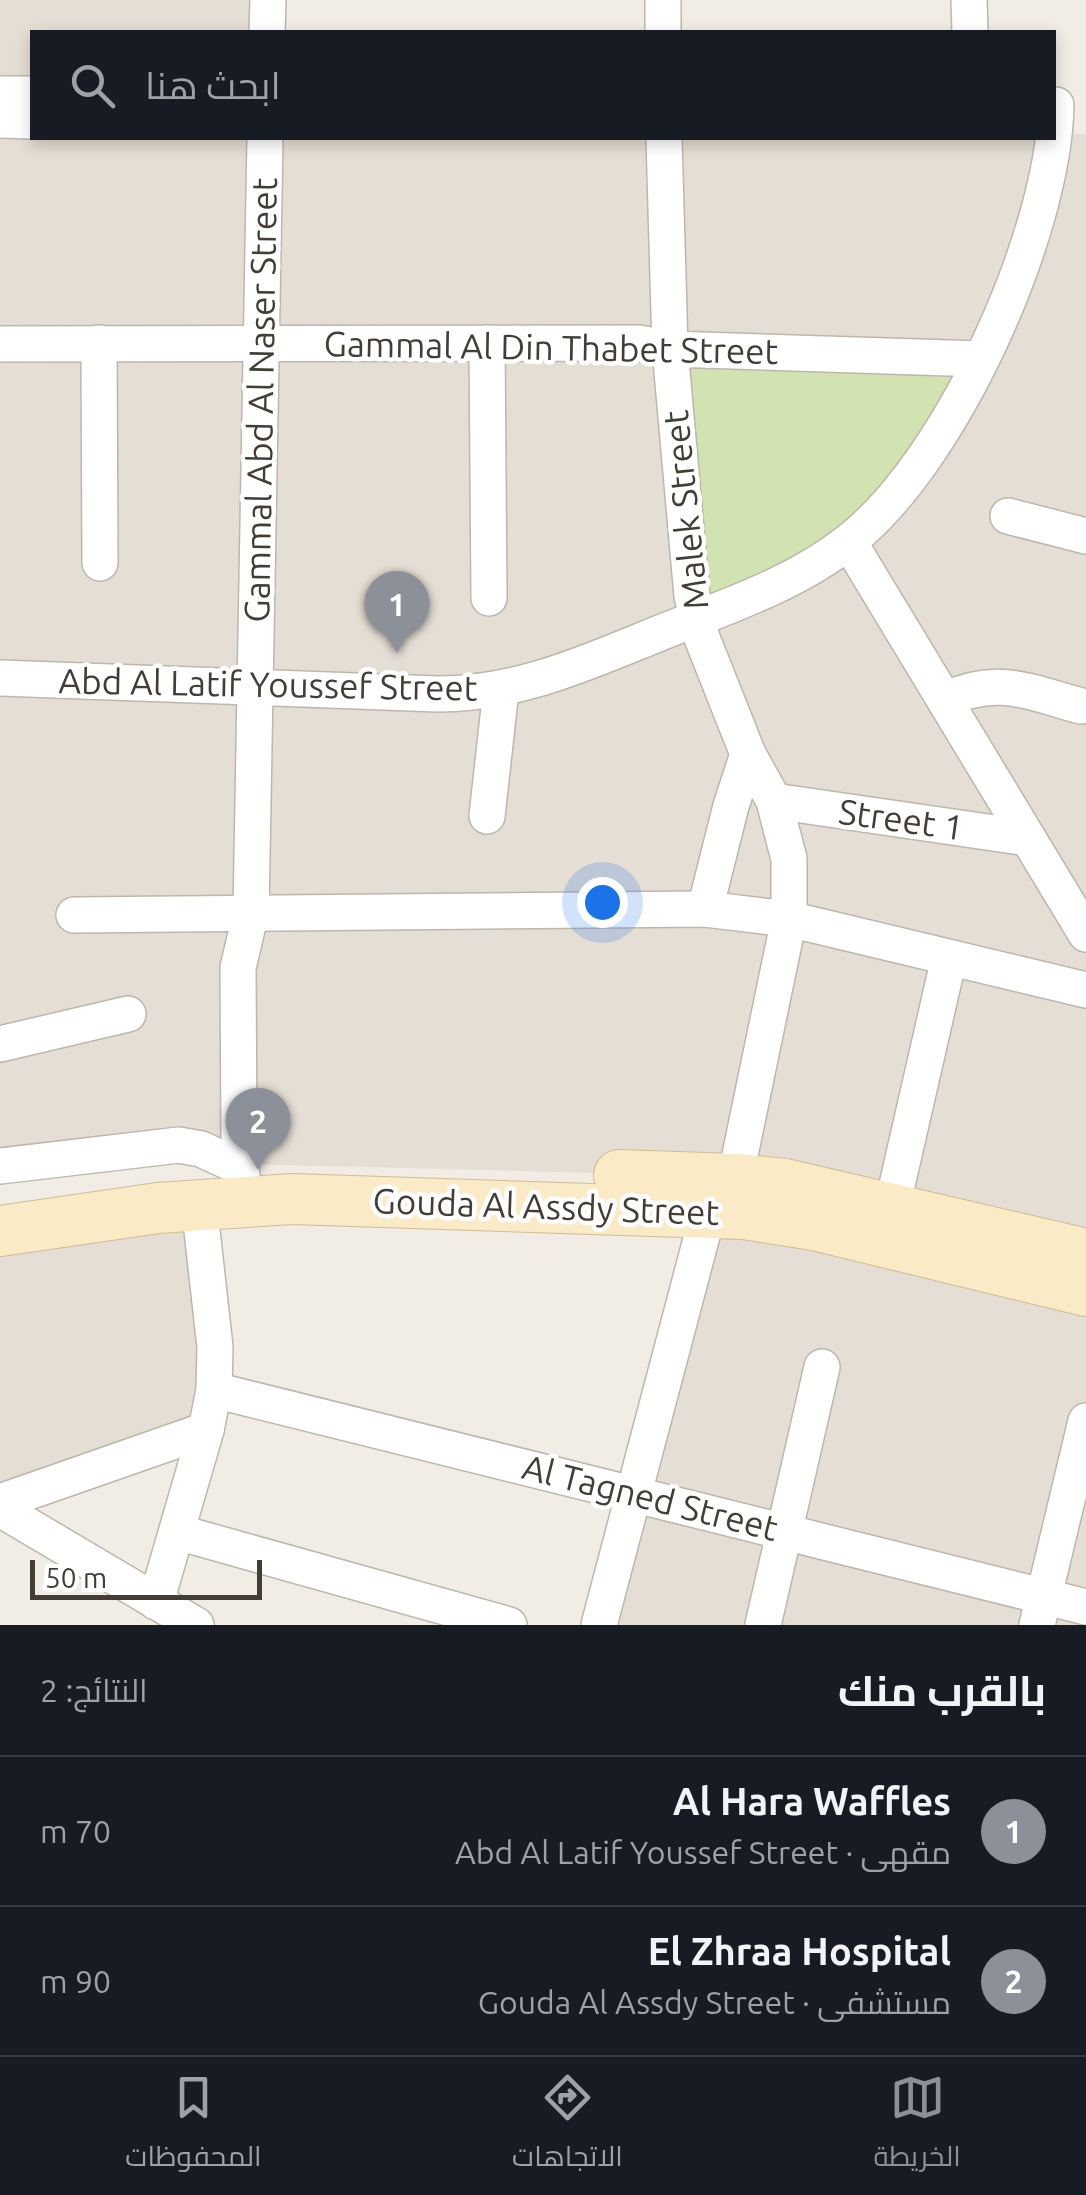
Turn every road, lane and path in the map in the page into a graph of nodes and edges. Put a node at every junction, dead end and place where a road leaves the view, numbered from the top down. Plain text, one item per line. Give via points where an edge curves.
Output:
1 (268, 0) edge
2 (662, 0) edge
3 (969, 0) edge
4 (267, 30) edge
5 (663, 30) edge
6 (970, 30) edge
7 (0, 94) edge
8 (30, 94) edge
9 (1065, 119) edge
10 (0, 120) edge
11 (30, 121) edge
12 (265, 140) edge
13 (664, 140) edge
14 (98, 343) junction
15 (488, 343) junction
16 (0, 344) edge
17 (260, 344) junction
18 (670, 349) junction
19 (982, 359) junction
20 (1008, 516) dead end
21 (1086, 536) edge
22 (850, 542) junction
23 (100, 563) dead end
24 (490, 598) dead end
25 (696, 618) junction
26 (0, 678) edge
27 (258, 685) junction
28 (501, 690) junction
29 (945, 700) junction
30 (1081, 706) dead end
31 (748, 754) junction
32 (774, 801) junction
33 (488, 816) dead end
34 (1028, 838) junction
35 (705, 909) junction
36 (251, 912) junction
37 (74, 914) dead end
38 (789, 919) junction
39 (1086, 934) edge
40 (948, 958) junction
41 (1086, 990) edge
42 (128, 1014) dead end
43 (0, 1044) edge
44 (0, 1166) edge
45 (228, 1191) junction
46 (722, 1196) junction
47 (0, 1200) edge
48 (892, 1207) junction
49 (0, 1231) edge
50 (1086, 1254) edge
51 (1086, 1291) edge
52 (822, 1368) dead end
53 (214, 1390) junction
54 (1086, 1422) edge
55 (206, 1430) junction
56 (634, 1494) junction
57 (0, 1502) edge
58 (0, 1510) edge
59 (177, 1532) junction
60 (784, 1532) junction
61 (156, 1602) junction
62 (1086, 1607) edge
63 (1041, 1611) edge
64 (196, 1625) edge
65 (509, 1625) edge
66 (599, 1625) edge
67 (763, 1625) edge

1 - 4 street
2 - 5 street
3 - 6 street
7 - 8 street
9 - 19 street, Abd Al Latif Youssef Street via 1036,222
10 - 11 street
12 - 17 street, Gammal Abd Al Naser Street
13 - 18 street, Malek Street
14 - 16 street, Gammal Al Din Thabet Street
14 - 17 street, Gammal Al Din Thabet Street
14 - 23 street
15 - 17 street, Gammal Al Din Thabet Street
15 - 18 street, Gammal Al Din Thabet Street
15 - 24 street
17 - 27 street, Gammal Abd Al Naser Street
18 - 19 street, Gammal Al Din Thabet Street
18 - 25 street, Malek Street
19 - 22 street, Abd Al Latif Youssef Street via 902,489
20 - 21 street
22 - 25 street, Abd Al Latif Youssef Street via 796,576
22 - 29 street
25 - 28 street, Abd Al Latif Youssef Street via 562,673
25 - 31 street, Malek Street
26 - 27 street, Abd Al Latif Youssef Street
27 - 28 street, Abd Al Latif Youssef Street via 438,694
27 - 36 street, Gammal Abd Al Naser Street
28 - 33 street
29 - 30 street via 1004,685
29 - 34 street
31 - 32 street, Malek Street
31 - 35 street
32 - 34 street, Street 1
32 - 38 street, Malek Street via 790,859
34 - 39 street
35 - 36 street
35 - 38 street
36 - 37 street
36 - 45 street, Gammal Abd Al Naser Street via 238,968
38 - 40 street
38 - 46 street, Malek Street
40 - 41 street
40 - 48 street
42 - 43 street
44 - 45 street, Gouda Al Assdy Street via 179,1145 201,1149
45 - 46 main road, Gouda Al Assdy Street via 341,1199
45 - 47 main road, Gouda Al Assdy Street via 153,1177
45 - 49 main road, Gouda Al Assdy Street
45 - 53 street, Gammal Abd Al Naser Street
46 - 48 main road, Gouda Al Assdy Street via 784,1184
46 - 51 main road, Gouda Al Assdy Street
46 - 56 street, Malek Street
48 - 50 main road, Gouda Al Assdy Street
52 - 60 street
53 - 55 street, Gammal Abd Al Naser Street
53 - 56 street, Al Tagned Street
54 - 63 street
55 - 57 street
55 - 59 street, Gammal Abd Al Naser Street
56 - 60 street, Al Tagned Street
56 - 66 street, Malek Street
58 - 61 street
59 - 61 street, Gammal Abd Al Naser Street
59 - 65 street
60 - 63 street, Al Tagned Street
60 - 67 street
61 - 64 street
62 - 63 street, Al Tagned Street

